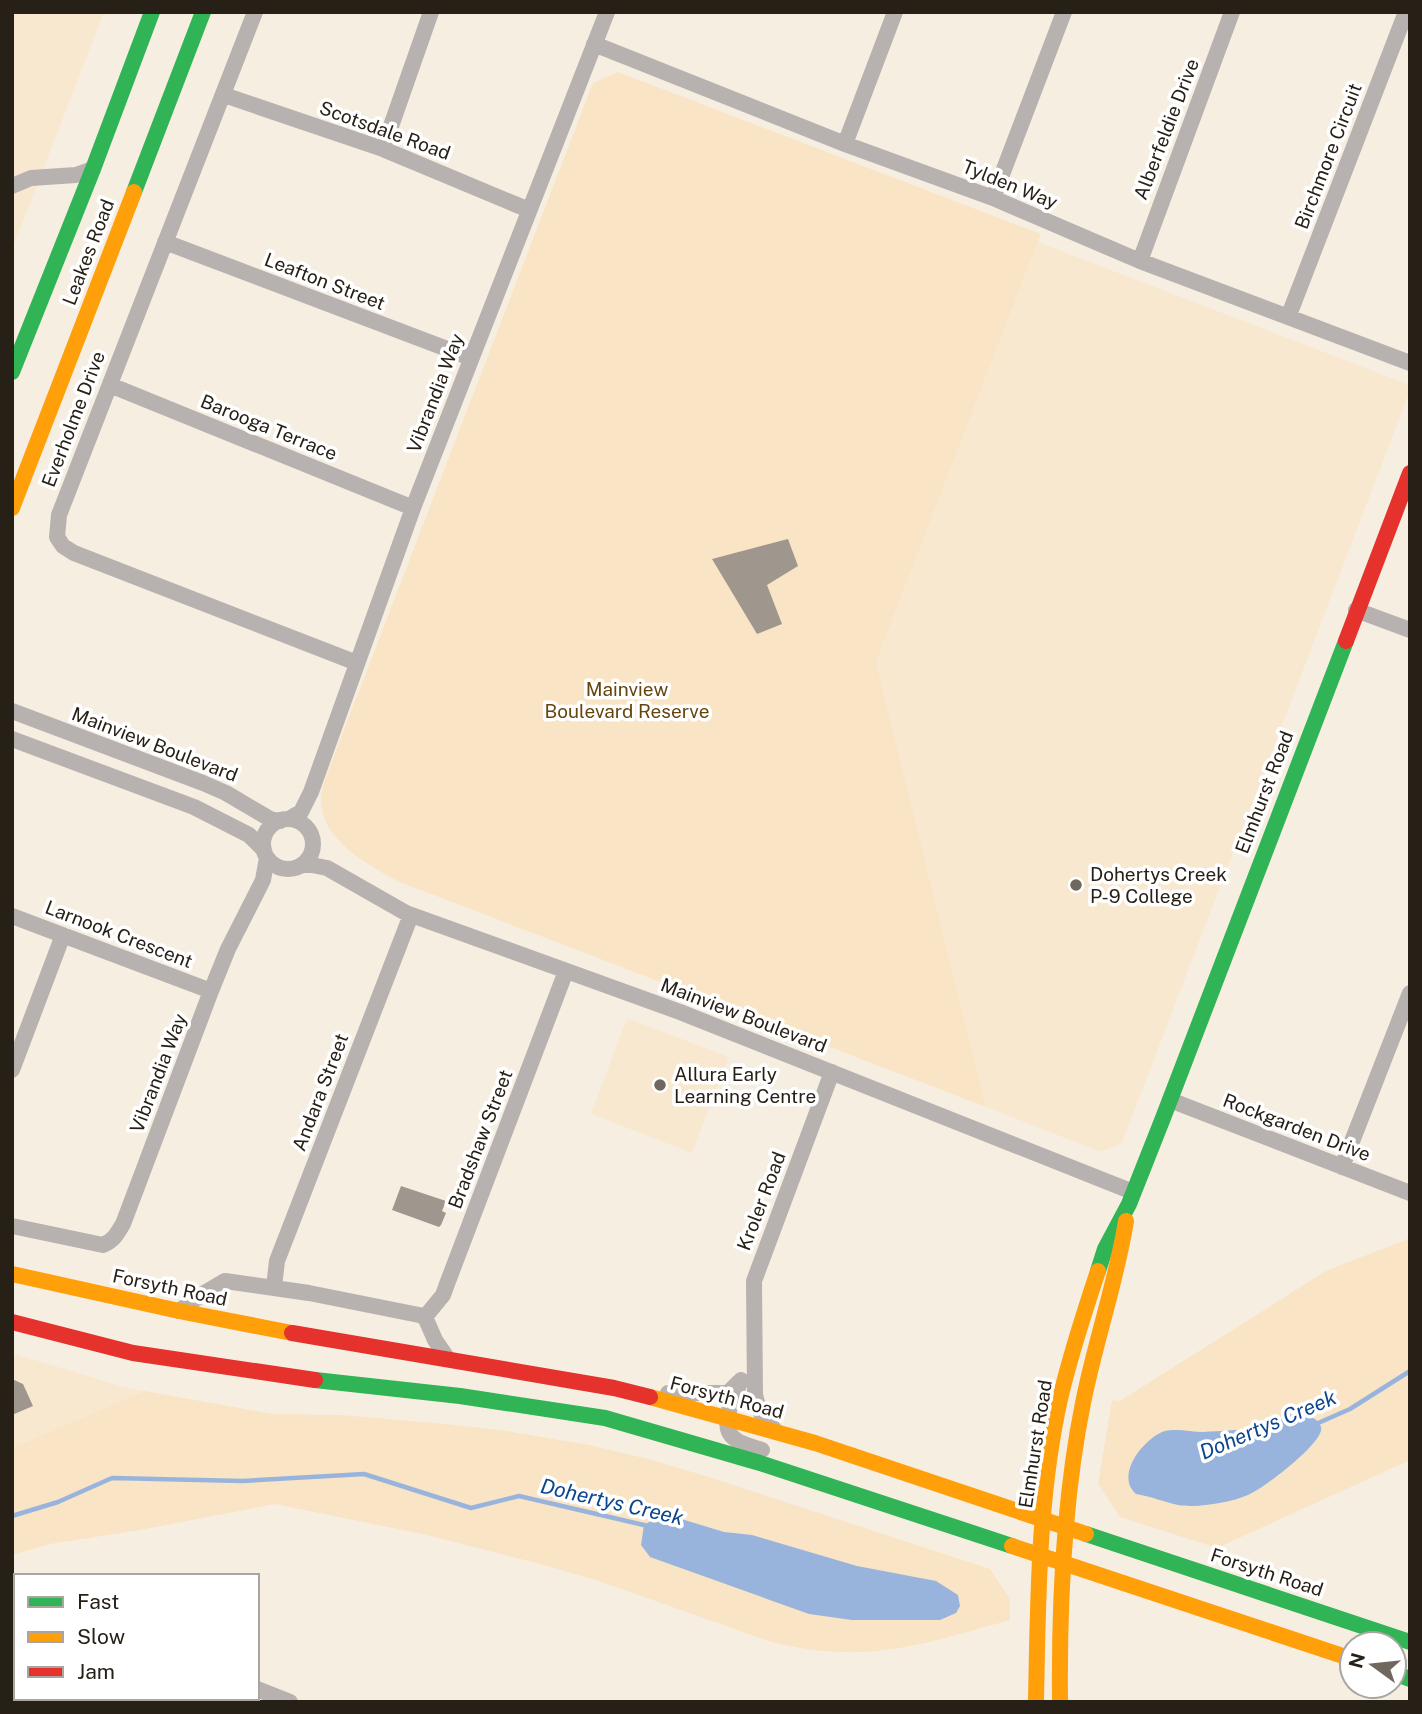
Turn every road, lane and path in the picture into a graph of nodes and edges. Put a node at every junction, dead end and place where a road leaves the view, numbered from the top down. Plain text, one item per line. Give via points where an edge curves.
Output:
1 (152, 12) edge
2 (202, 12) edge
3 (256, 12) edge
4 (431, 12) edge
5 (607, 12) edge
6 (895, 12) edge
7 (1064, 12) edge
8 (1233, 12) edge
9 (1406, 12) edge
10 (594, 44) junction
11 (224, 95) junction
12 (845, 144) junction
13 (383, 149) junction
14 (93, 169) junction
15 (12, 186) edge
16 (993, 198) junction
17 (530, 210) junction
18 (164, 242) junction
19 (1140, 261) junction
20 (1289, 315) junction
21 (471, 358) junction
22 (1410, 363) edge
23 (12, 372) edge
24 (110, 385) junction
25 (1410, 473) edge
26 (12, 508) edge
27 (413, 508) junction
28 (1356, 610) junction
29 (1410, 630) edge
30 (358, 663) junction
31 (12, 712) edge
32 (12, 739) edge
33 (311, 792) junction
34 (285, 820) junction
35 (311, 836) junction
36 (266, 854) junction
37 (294, 867) junction
38 (341, 875) junction
39 (411, 915) junction
40 (12, 916) edge
41 (243, 920) junction
42 (62, 936) junction
43 (566, 971) junction
44 (211, 991) junction
45 (1408, 1001) edge
46 (12, 1070) edge
47 (832, 1072) junction
48 (1170, 1100) junction
49 (1342, 1167) junction
50 (1410, 1193) edge
51 (1131, 1198) junction
52 (12, 1226) edge
53 (12, 1274) edge
54 (274, 1287) junction
55 (179, 1311) junction
56 (425, 1317) junction
57 (12, 1322) edge
58 (754, 1348) junction
59 (448, 1359) junction
60 (741, 1380) junction
61 (614, 1388) junction
62 (727, 1418) junction
63 (778, 1433) junction
64 (883, 1504) junction
65 (1044, 1520) junction
66 (1067, 1528) junction
67 (1041, 1556) junction
68 (1065, 1565) junction
69 (1410, 1642) edge
70 (1338, 1655) edge
71 (259, 1690) edge
72 (290, 1702) edge
73 (1036, 1702) edge
74 (1060, 1702) edge

1 - 14 main road, Leakes Road
2 - 26 main road, Leakes Road
3 - 11 street, Everholme Drive
4 - 13 street
5 - 10 street, Vibrandia Way
6 - 12 street
7 - 16 street
8 - 19 street, Alberfeldie Drive
9 - 20 street, Birchmore Circuit
10 - 12 street, Tylden Way
10 - 17 street, Vibrandia Way
11 - 13 street, Scotsdale Road
11 - 18 street, Everholme Drive
12 - 16 street, Tylden Way
13 - 17 street, Scotsdale Road
14 - 15 street via 31,178
14 - 23 main road, Leakes Road
16 - 19 street, Tylden Way
17 - 21 street, Vibrandia Way
18 - 21 street, Leafton Street
18 - 24 street, Everholme Drive
19 - 20 street, Tylden Way
20 - 22 street, Tylden Way
21 - 27 street, Vibrandia Way
24 - 27 street, Barooga Terrace
24 - 30 street, Everholme Drive via 59,514 57,537 63,546
25 - 28 main road, Elmhurst Road
27 - 30 street, Vibrandia Way
28 - 29 street
28 - 48 main road, Elmhurst Road
30 - 33 street, Vibrandia Way
31 - 34 street, Mainview Boulevard via 202,783 270,819
32 - 36 street via 194,807 249,835
33 - 34 street, Vibrandia Way via 300,812
33 - 35 street, Vibrandia Way
34 - 35 street via 300,823
34 - 36 street via 267,832
35 - 37 street via 310,855
35 - 38 street, Mainview Boulevard via 319,855
36 - 37 street via 276,866
36 - 41 street, Vibrandia Way via 263,880
37 - 38 street, Mainview Boulevard via 307,864
37 - 41 street, Vibrandia Way via 271,885
38 - 39 street, Mainview Boulevard
39 - 43 street, Mainview Boulevard
39 - 54 street, Andara Street via 277,1261
40 - 42 street, Larnook Crescent
41 - 44 street, Vibrandia Way
42 - 44 street, Larnook Crescent
42 - 46 street
43 - 47 street, Mainview Boulevard
43 - 56 street, Bradshaw Street via 443,1295
44 - 52 street, Vibrandia Way via 123,1224 111,1241 88,1243
45 - 49 street
47 - 51 street, Mainview Boulevard
47 - 58 street, Kroler Road via 754,1281
48 - 49 street, Rockgarden Drive
48 - 51 main road, Elmhurst Road
49 - 50 street, Rockgarden Drive
51 - 65 main road, Elmhurst Road via 1105,1249 1080,1325 1060,1401
51 - 66 main road, Elmhurst Road via 1083,1406
53 - 55 main road, Forsyth Road
54 - 55 street via 225,1281
54 - 56 street
55 - 59 main road, Forsyth Road
56 - 59 street
57 - 64 main road via 133,1353 605,1419
58 - 60 street
58 - 63 street, Kroler Road via 758,1409
59 - 61 main road, Forsyth Road
60 - 61 street via 728,1393
60 - 62 street
61 - 62 main road, Forsyth Road
62 - 63 main road, Forsyth Road
62 - 64 street via 727,1431 740,1442 809,1467
63 - 65 main road, Forsyth Road
64 - 67 main road
65 - 66 main road, Forsyth Road
65 - 67 main road, Elmhurst Road
66 - 68 main road, Elmhurst Road
66 - 69 main road, Forsyth Road
67 - 68 main road
67 - 73 main road, Elmhurst Road
68 - 70 main road
68 - 74 main road, Elmhurst Road
71 - 72 street

